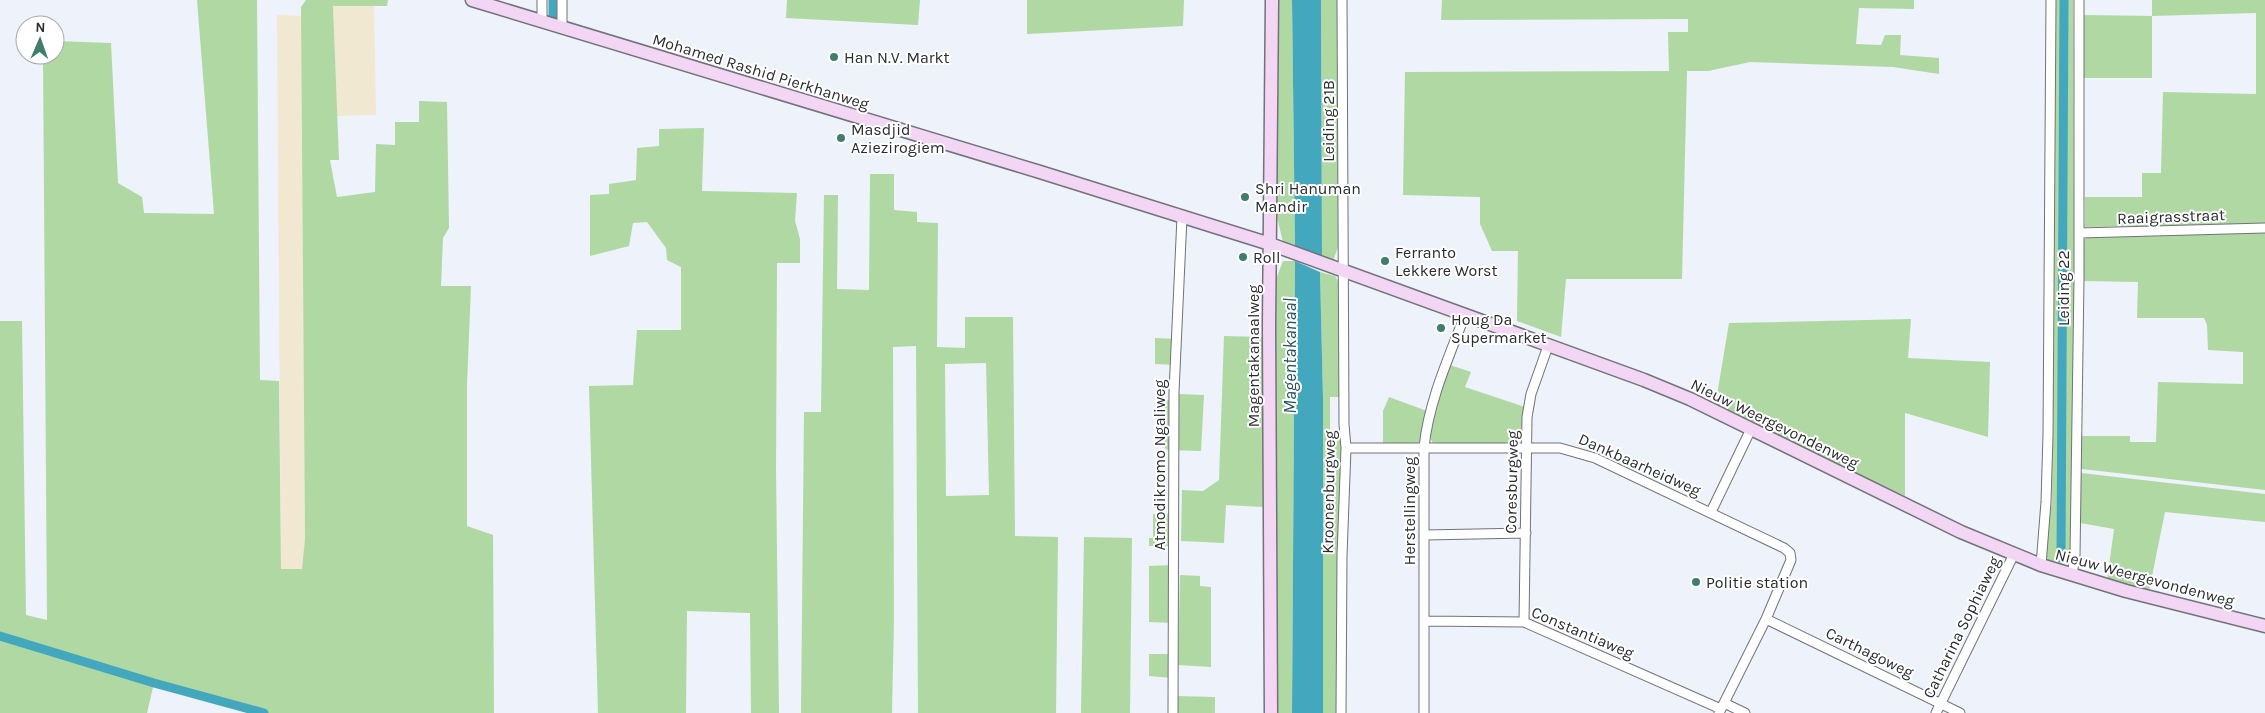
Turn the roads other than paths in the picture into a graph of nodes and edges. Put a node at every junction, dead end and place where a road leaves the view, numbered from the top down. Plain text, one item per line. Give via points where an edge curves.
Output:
1 (472, 0) edge
2 (542, 0) edge
3 (562, 0) edge
4 (1272, 0) edge
5 (1342, 0) edge
6 (2051, 0) edge
7 (2079, 0) edge
8 (542, 21) junction
9 (562, 27) junction
10 (1182, 217) junction
11 (2265, 228) edge
12 (2079, 234) junction
13 (1270, 244) junction
14 (1343, 272) junction
15 (1465, 315) junction
16 (1548, 346) junction
17 (1750, 428) junction
18 (1527, 446) junction
19 (1346, 448) junction
20 (1424, 448) junction
21 (1711, 512) junction
22 (1526, 533) junction
23 (1425, 535) junction
24 (2014, 554) junction
25 (2041, 565) junction
26 (2072, 576) junction
27 (1766, 619) junction
28 (1425, 621) junction
29 (1524, 622) junction
30 (2265, 626) edge
31 (1940, 704) junction
32 (1721, 709) edge
33 (1173, 713) edge
34 (1271, 713) edge
35 (1341, 713) edge
36 (1424, 713) edge
37 (1745, 713) edge
38 (1936, 713) edge
39 (1960, 713) edge

1 - 8 street, Mohamed Rashid Pierkhanweg
2 - 8 street
3 - 9 street
4 - 13 street, Magentakanaalweg
5 - 14 street, Leiding 21B
6 - 25 street, Leiding 22 via 2048,416
7 - 12 street, Leiding 22
8 - 9 street, Mohamed Rashid Pierkhanweg
9 - 10 street, Mohamed Rashid Pierkhanweg
10 - 13 street, Mohamed Rashid Pierkhanweg
10 - 33 street, Atmodikromo Ngaliweg via 1174,392
11 - 12 street, Raaigrasstraat
12 - 26 street, Leiding 22 via 2075,556
13 - 14 street, Nieuw Weergevondenweg
13 - 34 street, Magentakanaalweg
14 - 15 street, Nieuw Weergevondenweg
14 - 19 street, Kroonenburgweg
15 - 16 street, Nieuw Weergevondenweg
15 - 20 street, Herstellingweg via 1429,413
16 - 17 street, Nieuw Weergevondenweg via 1644,380
16 - 18 street, Coresburgweg via 1531,394
17 - 21 street
17 - 24 street, Nieuw Weergevondenweg via 1961,532
18 - 20 street, Dankbaarheidweg
18 - 21 street, Dankbaarheidweg via 1578,451
18 - 22 street, Coresburgweg
19 - 20 street, Dankbaarheidweg
19 - 35 street, Kroonenburgweg
20 - 23 street, Herstellingweg
21 - 27 street, Dankbaarheidweg via 1790,553 1791,560
22 - 23 street
22 - 29 street, Coresburgweg
23 - 28 street, Herstellingweg
24 - 25 street, Nieuw Weergevondenweg
24 - 31 street, Catharina Sophiaweg
25 - 26 street, Nieuw Weergevondenweg
26 - 30 street, Nieuw Weergevondenweg
27 - 31 street, Carthagoweg
27 - 32 street
28 - 29 street, Constantiaweg
28 - 36 street, Herstellingweg
29 - 32 street, Constantiaweg
31 - 38 street, Catharina Sophiaweg
31 - 39 street, Carthagoweg
32 - 37 street, Constantiaweg

